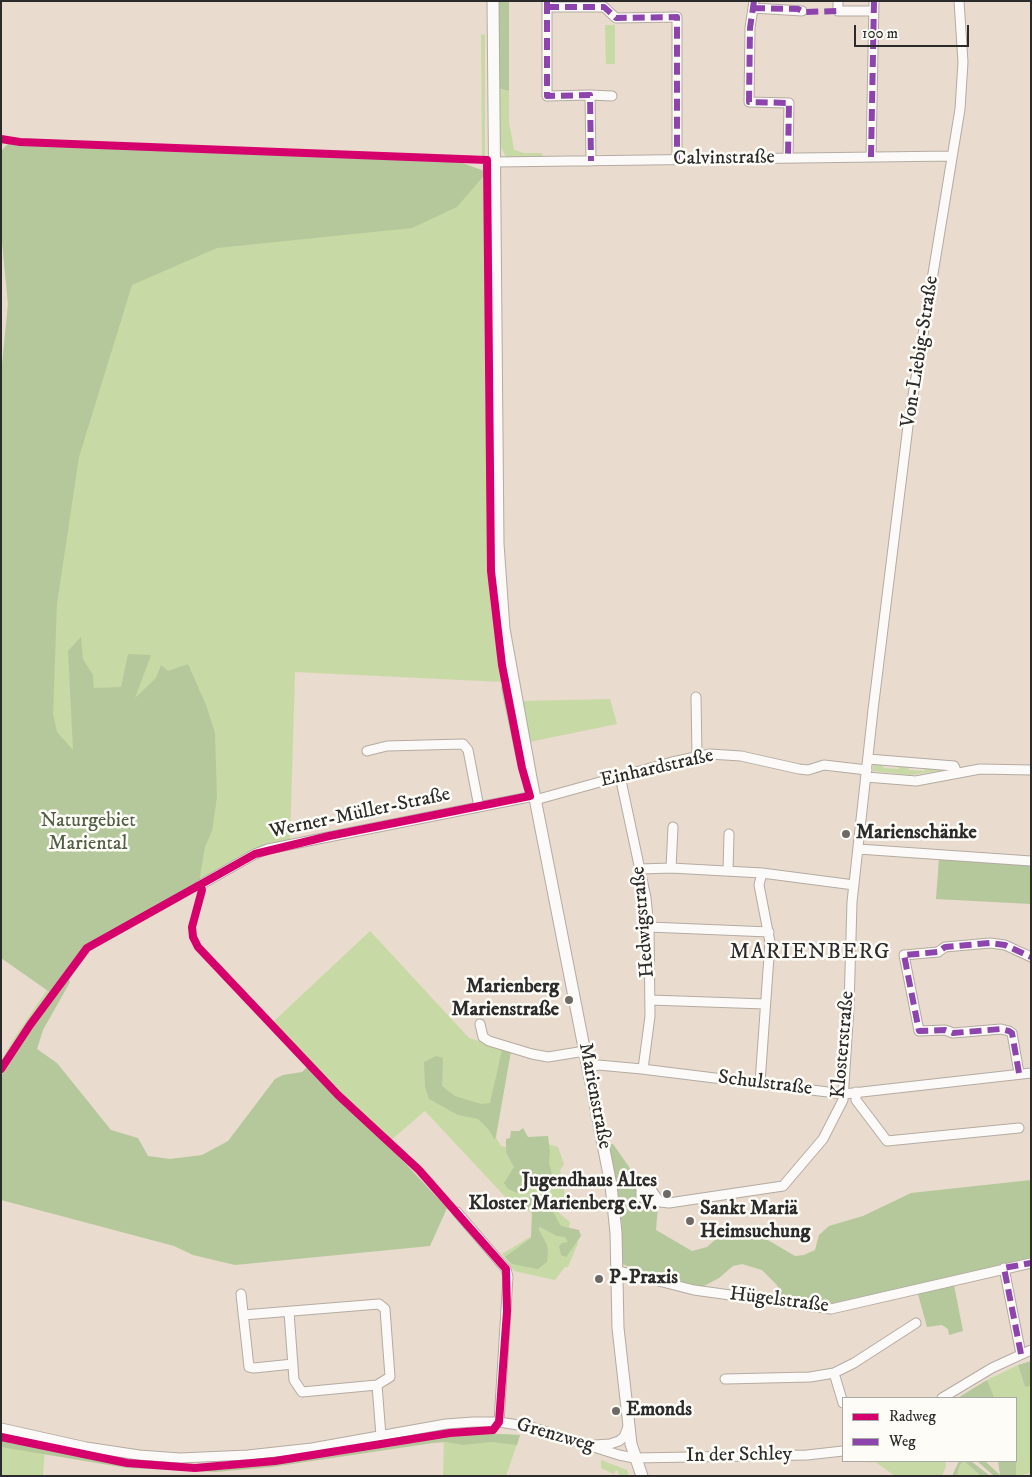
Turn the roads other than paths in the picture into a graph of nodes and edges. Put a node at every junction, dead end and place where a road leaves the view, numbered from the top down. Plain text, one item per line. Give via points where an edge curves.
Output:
1 (493, 1) edge
2 (838, 1) edge
3 (874, 1) edge
4 (959, 1) edge
5 (547, 4) edge
6 (754, 4) edge
7 (802, 11) dead end
8 (874, 11) junction
9 (590, 95) junction
10 (612, 96) dead end
11 (952, 156) junction
12 (871, 157) junction
13 (788, 158) junction
14 (677, 160) junction
15 (591, 161) junction
16 (496, 162) junction
17 (696, 697) dead end
18 (874, 702) joint
19 (367, 751) dead end
20 (697, 756) junction
21 (868, 759) junction
22 (1031, 770) edge
23 (957, 773) junction
24 (867, 774) junction
25 (620, 776) junction
26 (535, 798) junction
27 (479, 806) junction
28 (673, 827) dead end
29 (729, 834) dead end
30 (858, 849) junction
31 (1031, 861) edge
32 (671, 868) junction
33 (640, 869) junction
34 (728, 871) junction
35 (762, 873) junction
36 (200, 885) dead end
37 (854, 885) junction
38 (648, 927) junction
39 (769, 932) junction
40 (1031, 957) edge
41 (650, 1000) junction
42 (765, 1004) junction
43 (480, 1024) dead end
44 (585, 1051) junction
45 (588, 1068) junction
46 (643, 1069) junction
47 (1031, 1072) edge
48 (1018, 1073) junction
49 (760, 1083) junction
50 (856, 1092) junction
51 (844, 1094) junction
52 (1019, 1128) dead end
53 (660, 1202) dead end
54 (457, 1212) dead end
55 (1031, 1263) edge
56 (1004, 1268) junction
57 (615, 1270) junction
58 (241, 1294) dead end
59 (289, 1312) junction
60 (243, 1315) junction
61 (916, 1323) dead end
62 (1031, 1350) edge
63 (1021, 1354) junction
64 (293, 1364) junction
65 (834, 1373) junction
66 (725, 1379) dead end
67 (377, 1385) junction
68 (944, 1397) edge
69 (842, 1400) edge
70 (628, 1419) junction
71 (499, 1422) junction
72 (1, 1428) edge
73 (381, 1436) junction
74 (591, 1446) junction
75 (842, 1450) edge
76 (634, 1458) junction
77 (642, 1476) edge

1 - 16 main road, Marienstraße
2 - 8 street via 838,11
3 - 8 street
4 - 11 street, Von-Liebig-Straße via 962,84
5 - 9 street via 547,96
5 - 14 street via 604,7 616,18 677,17
6 - 7 street
6 - 13 street via 750,28 749,102 788,103
8 - 12 street
9 - 10 street
9 - 15 street
11 - 12 street, Calvinstraße
11 - 18 street, Von-Liebig-Straße via 910,418
12 - 13 street, Calvinstraße
13 - 14 street, Calvinstraße
14 - 15 street, Calvinstraße
15 - 16 street, Calvinstraße
16 - 26 main road, Marienstraße via 500,593
17 - 20 street
18 - 21 street, Klosterstraße
19 - 27 street via 387,746 463,744 468,750
20 - 24 street, Einhardstraße via 724,753 788,768 807,770 824,765
20 - 25 street, Einhardstraße
21 - 23 street via 954,766
21 - 24 street, Klosterstraße
22 - 23 street, Einhardstraße via 980,769
23 - 24 street, Einhardstraße via 916,781
24 - 30 street, Klosterstraße
25 - 26 street, Einhardstraße
25 - 33 street, Hedwigstraße
26 - 27 street, Werner-Müller-Straße
26 - 44 main road, Marienstraße
27 - 36 street, Werner-Müller-Straße via 268,849
28 - 32 street
29 - 34 street
30 - 31 street
30 - 37 street, Klosterstraße
32 - 33 street
32 - 34 street
33 - 38 street, Hedwigstraße
34 - 35 street
35 - 37 street
35 - 39 street via 760,894
37 - 51 street, Klosterstraße
38 - 39 street
38 - 41 street, Hedwigstraße
39 - 42 street
40 - 48 street via 1005,945 990,943 904,955 919,1031 1009,1031 1012,1033
41 - 42 street
41 - 46 street, Hedwigstraße
42 - 49 street
43 - 44 street via 483,1037 532,1054 548,1057
44 - 45 main road, Marienstraße
45 - 46 street, Schulstraße via 598,1065
45 - 57 main road, Marienstraße via 612,1193
46 - 49 street, Schulstraße
47 - 48 street, Schulstraße
48 - 50 street, Schulstraße
49 - 51 street, Schulstraße
50 - 51 street, Schulstraße
50 - 52 street via 856,1100 887,1141
51 - 53 street, Klosterstraße via 831,1127 783,1186
54 - 71 street via 506,1268 508,1277
55 - 56 street, Hügelstraße
56 - 57 street, Hügelstraße via 831,1309 694,1290
56 - 63 street
57 - 70 main road, Marienstraße
58 - 60 street
59 - 60 street
59 - 64 street
59 - 67 street via 379,1304 385,1309 390,1377
60 - 64 street via 249,1367
61 - 65 street
62 - 63 street
63 - 68 street
64 - 67 street via 294,1380 302,1392
65 - 66 street via 810,1377
65 - 69 street
67 - 73 street
70 - 74 street via 627,1431 619,1441
70 - 76 main road, Marienstraße
71 - 73 street, Grenzweg via 446,1424
71 - 74 street, Grenzweg via 532,1426
72 - 73 street, Grenzweg via 92,1448 180,1458 250,1455
74 - 76 street, Grenzweg
75 - 76 street, In der Schley via 807,1455
76 - 77 main road, Marienstraße

